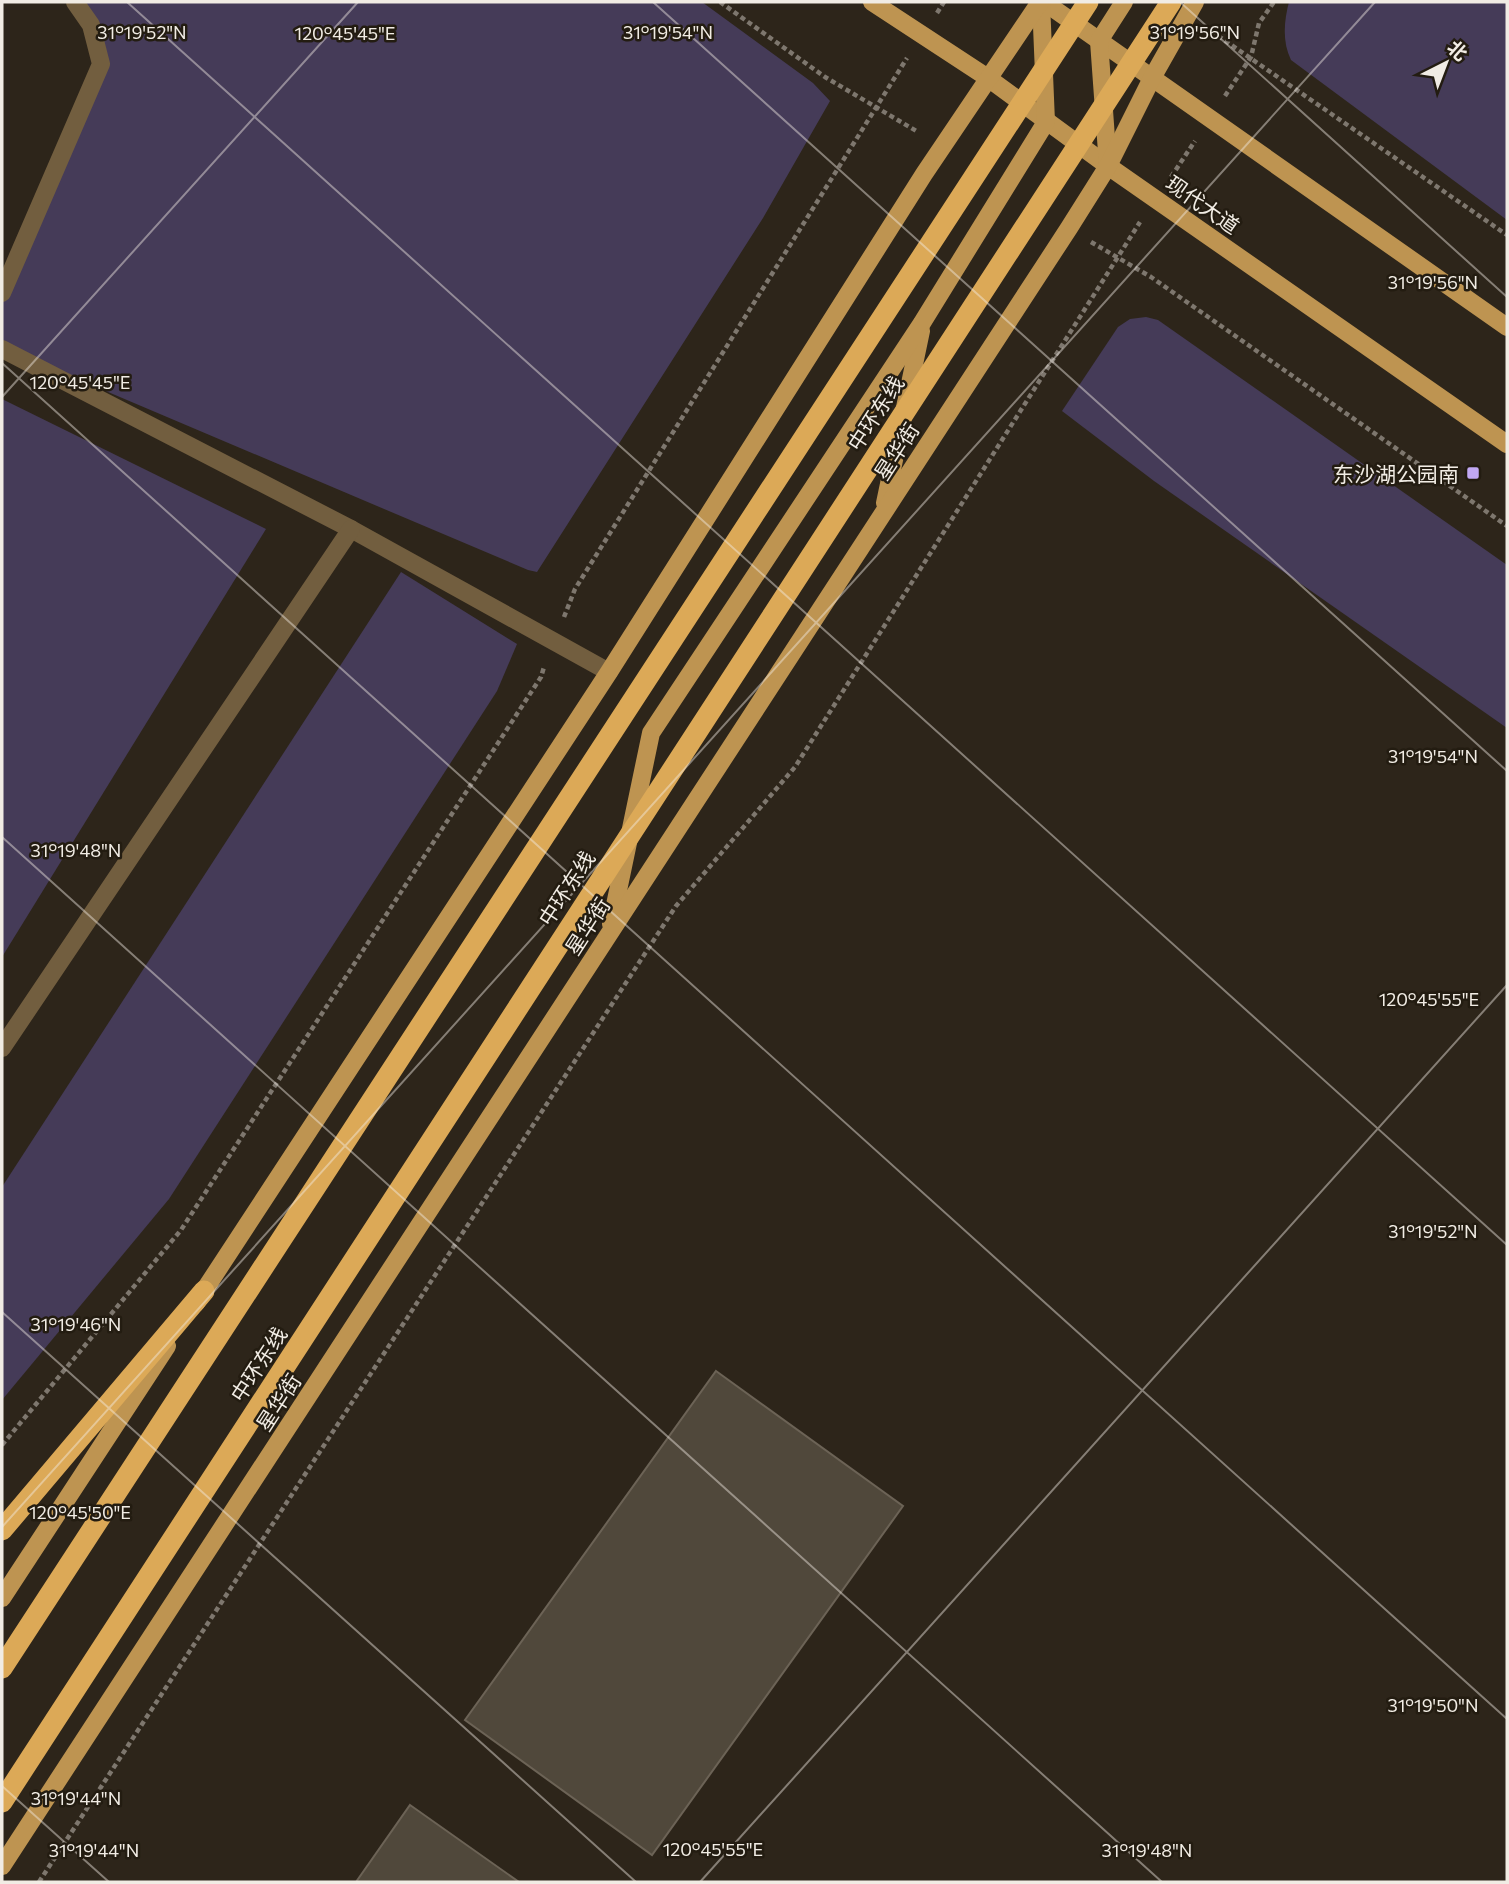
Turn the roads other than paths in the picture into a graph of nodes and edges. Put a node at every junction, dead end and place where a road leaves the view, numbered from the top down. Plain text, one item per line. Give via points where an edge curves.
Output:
1 (75, 2) edge
2 (872, 2) edge
3 (1041, 2) edge
4 (1088, 2) edge
5 (1124, 2) edge
6 (1184, 6) edge
7 (1099, 41) junction
8 (988, 78) junction
9 (1152, 78) junction
10 (1046, 122) junction
11 (1108, 166) junction
12 (2, 293) edge
13 (922, 323) junction
14 (1507, 327) edge
15 (2, 349) edge
16 (1507, 444) edge
17 (883, 513) junction
18 (351, 529) junction
19 (609, 672) junction
20 (609, 934) junction
21 (2, 1048) edge
22 (204, 1291) junction
23 (2, 1531) edge
24 (2, 1598) edge
25 (2, 1668) edge
26 (2, 1802) edge
27 (2, 1866) edge

1 - 12 lane via 90,25 101,64
2 - 8 main road, 现代大道
3 - 7 main road
3 - 8 main road
3 - 10 main road
4 - 25 highway, bridge
5 - 7 main road
6 - 9 main road, 星华街
6 - 26 highway, 中环东线, bridge
7 - 9 main road
7 - 11 main road
8 - 10 main road, 现代大道
8 - 19 main road
9 - 11 main road, 星华街
9 - 14 main road
10 - 11 main road, 现代大道
10 - 13 main road
11 - 16 main road, 现代大道
11 - 17 main road, 星华街
13 - 17 main road
13 - 20 main road via 650,733
15 - 18 lane
17 - 20 main road, 星华街
18 - 19 lane
18 - 21 lane
19 - 22 main road
20 - 27 main road, 星华街
22 - 23 highway
22 - 24 main road

